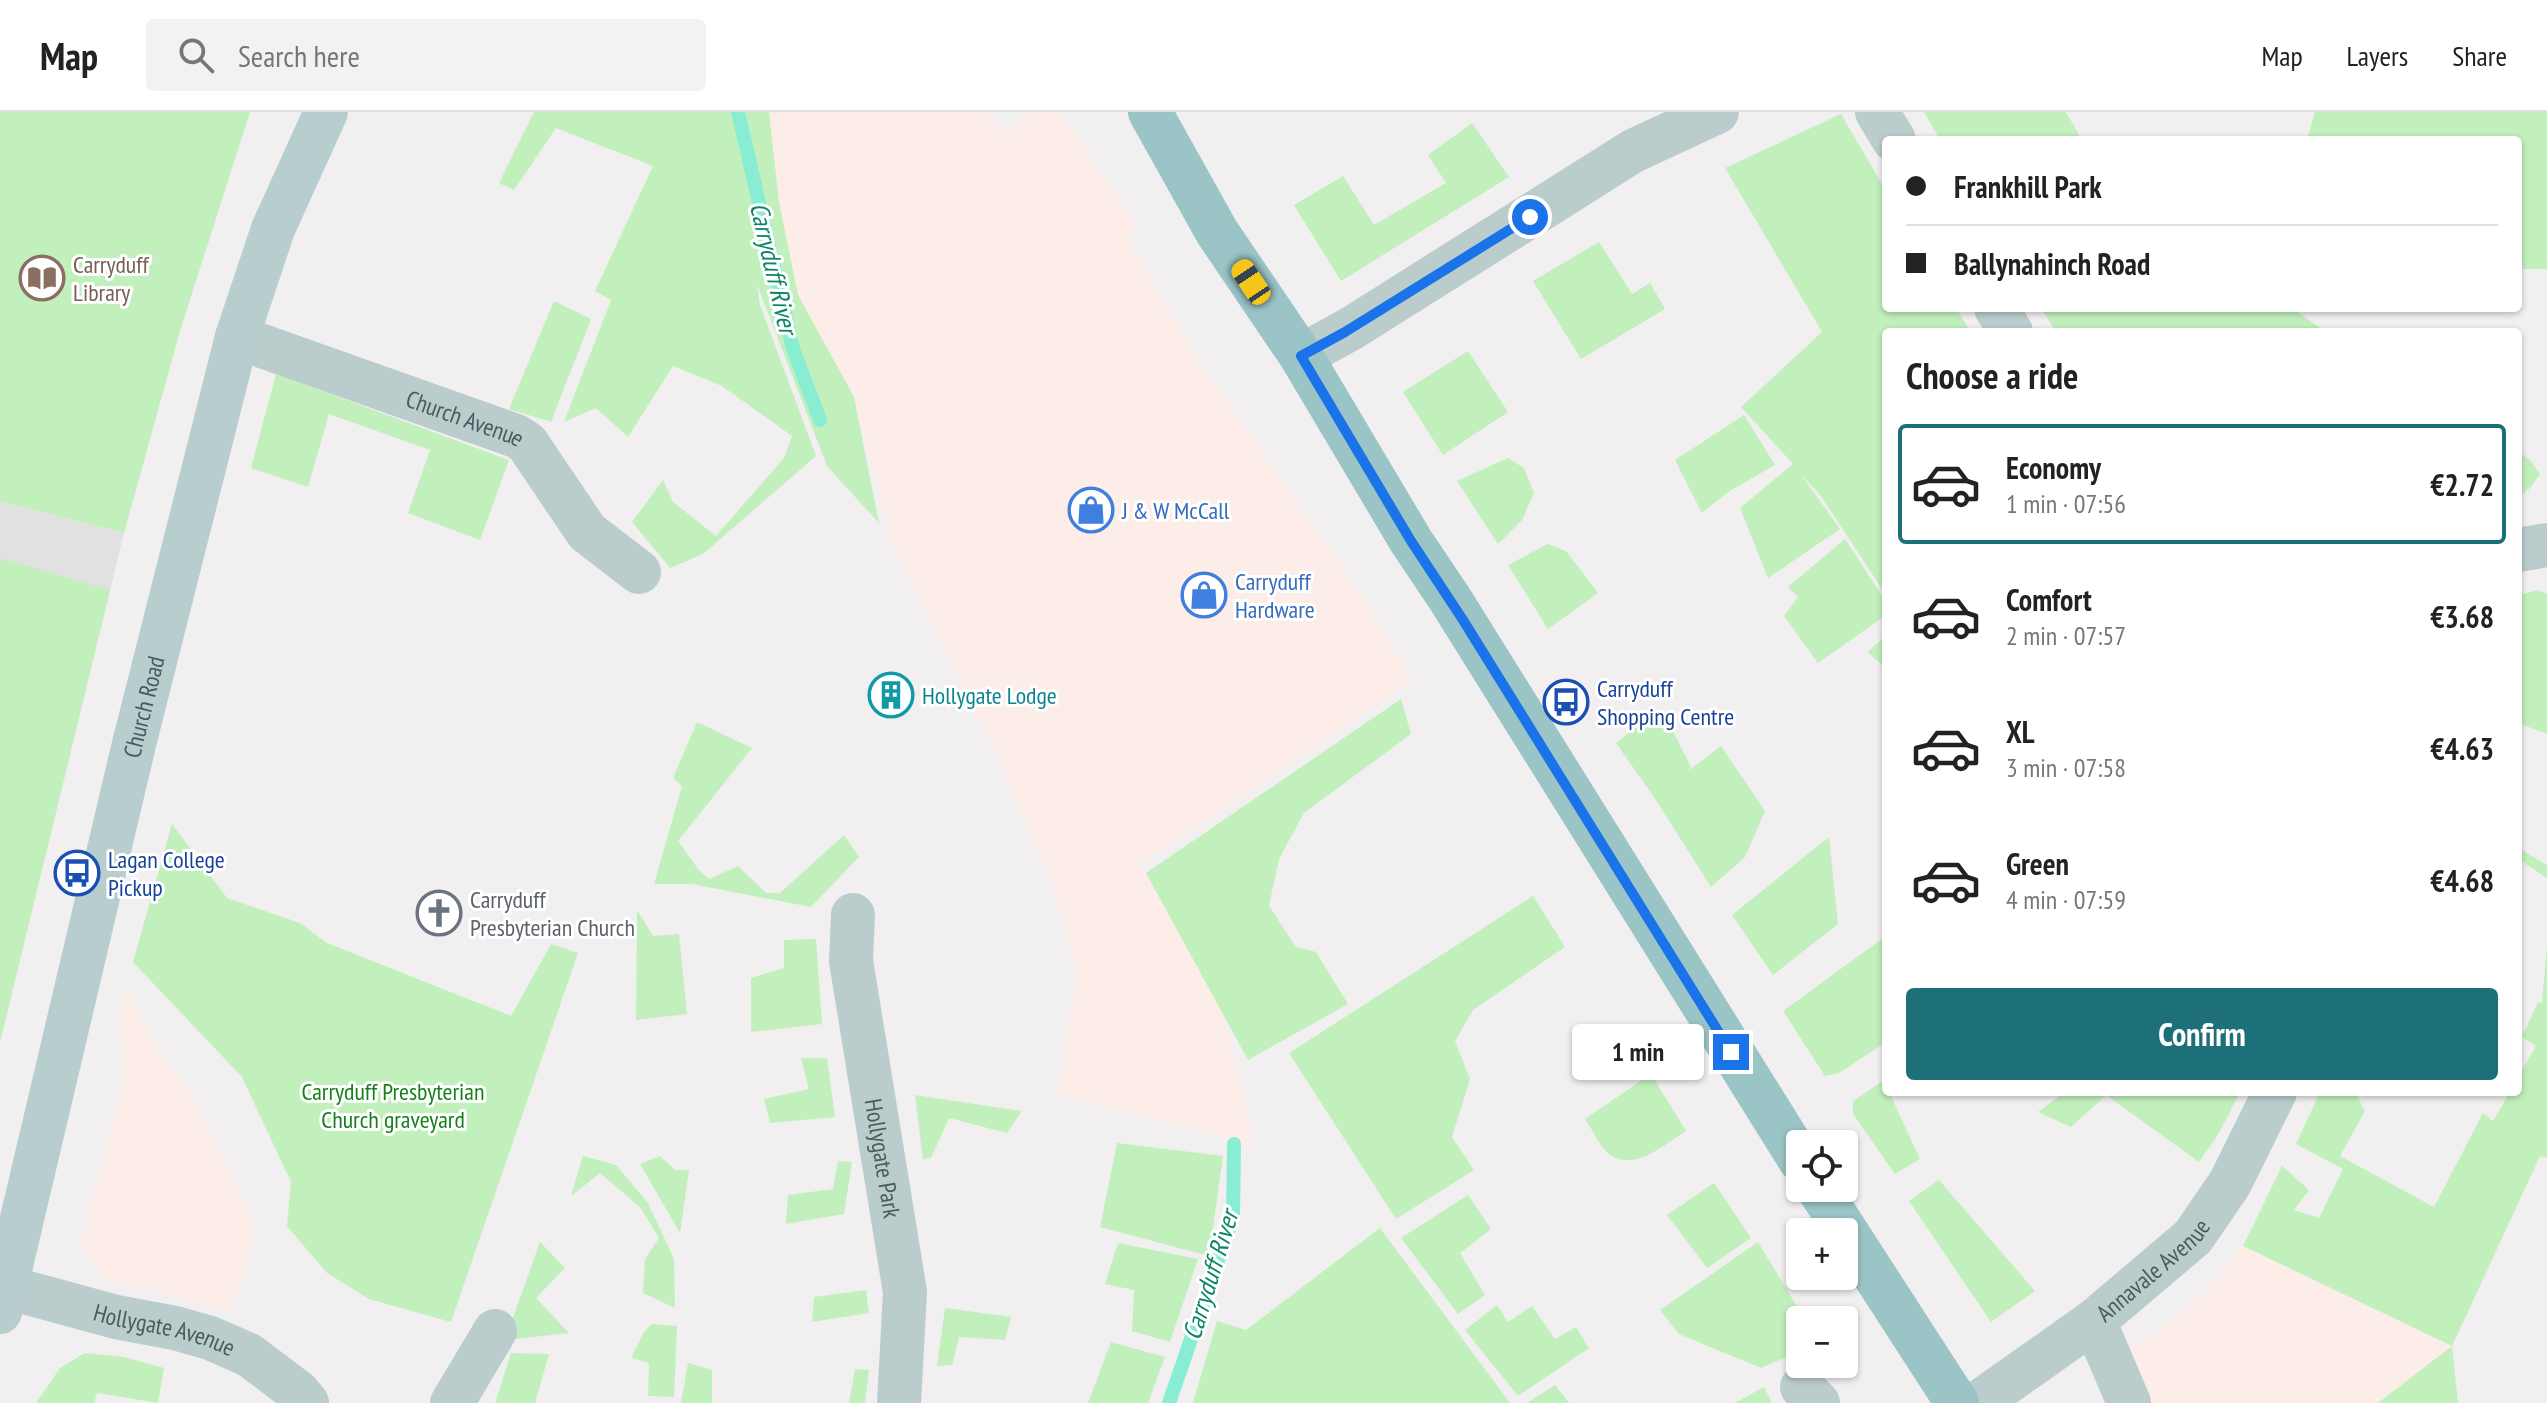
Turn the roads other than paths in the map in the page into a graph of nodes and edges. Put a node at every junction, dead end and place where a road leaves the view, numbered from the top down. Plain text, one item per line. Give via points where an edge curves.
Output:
1 (326, 112) edge
2 (1150, 112) edge
3 (1717, 112) edge
4 (1877, 112) edge
5 (1892, 136) edge
6 (237, 337) junction
7 (1301, 356) junction
8 (2547, 545) edge
9 (2522, 549) edge
10 (639, 572) dead end
11 (853, 915) dead end
12 (2273, 1096) edge
13 (1786, 1138) edge
14 (1827, 1202) edge
15 (3, 1300) edge
16 (2094, 1321) junction
17 (495, 1331) dead end
18 (307, 1403) edge
19 (452, 1403) edge
20 (899, 1403) edge
21 (1957, 1403) edge
22 (1978, 1403) edge
23 (2129, 1403) edge

1 - 6 main road, Church Road via 273,229
2 - 7 highway via 1217,232
3 - 7 street via 1633,151
4 - 5 street
6 - 10 street, Church Avenue via 516,436 527,443 587,532
6 - 15 main road, Church Road
7 - 13 highway via 1411,541
8 - 9 street
11 - 20 street, Hollygate Park via 851,961 905,1292
12 - 16 street, Annavale Avenue via 2230,1183 2193,1237
14 - 21 highway
15 - 18 street, Hollygate Avenue via 210,1338 249,1355
16 - 22 street, Annavale Avenue
16 - 23 street
17 - 19 street

